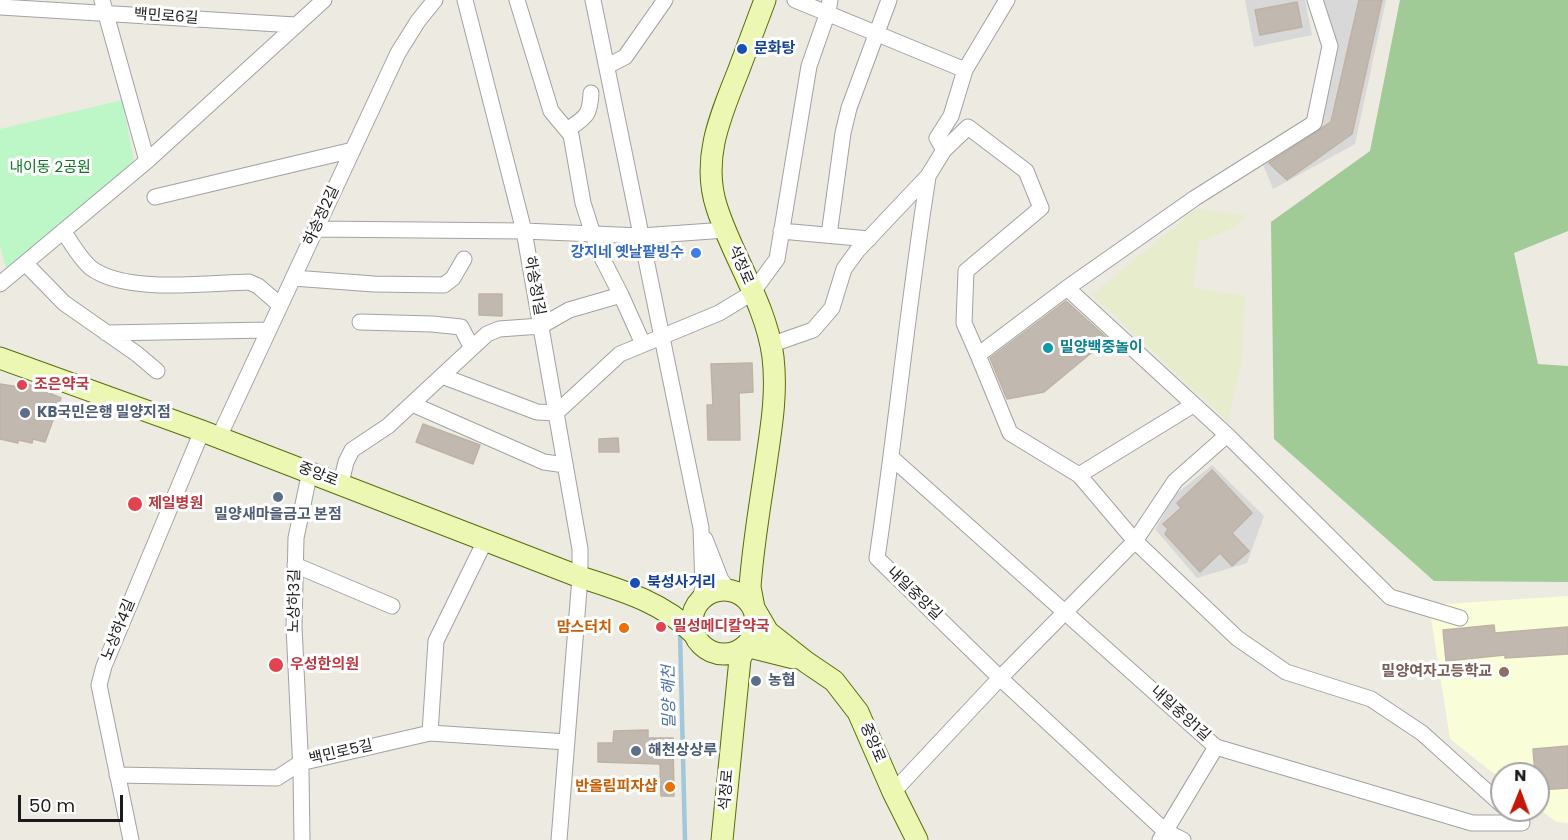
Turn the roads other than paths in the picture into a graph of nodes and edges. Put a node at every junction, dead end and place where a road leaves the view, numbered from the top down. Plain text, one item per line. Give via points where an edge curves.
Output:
1 (324, 0) edge
2 (435, 0) edge
3 (465, 0) edge
4 (517, 0) edge
5 (593, 0) edge
6 (665, 0) edge
7 (765, 0) edge
8 (795, 0) edge
9 (889, 0) edge
10 (1007, 0) edge
11 (1315, 0) edge
12 (829, 6) edge
13 (0, 7) edge
14 (104, 7) edge
15 (295, 25) junction
16 (877, 33) junction
17 (607, 66) junction
18 (965, 70) junction
19 (591, 93) dead end
20 (567, 130) junction
21 (353, 150) junction
22 (944, 150) junction
23 (147, 160) junction
24 (928, 176) junction
25 (155, 197) dead end
26 (316, 229) junction
27 (726, 230) junction
28 (63, 231) junction
29 (524, 231) junction
30 (781, 231) junction
31 (594, 234) junction
32 (829, 235) junction
33 (641, 236) junction
34 (869, 239) junction
35 (464, 259) dead end
36 (25, 263) junction
37 (293, 278) junction
38 (0, 284) edge
39 (1067, 288) junction
40 (752, 293) junction
41 (621, 295) junction
42 (280, 305) junction
43 (360, 322) dead end
44 (541, 326) junction
45 (268, 330) junction
46 (106, 333) junction
47 (662, 336) junction
48 (643, 344) junction
49 (770, 345) junction
50 (472, 348) junction
51 (978, 355) junction
52 (0, 358) edge
53 (157, 371) dead end
54 (442, 376) junction
55 (412, 404) junction
56 (1193, 405) junction
57 (556, 413) junction
58 (210, 434) junction
59 (1227, 435) junction
60 (892, 458) junction
61 (565, 465) junction
62 (310, 471) junction
63 (1079, 475) junction
64 (341, 483) junction
65 (700, 528) junction
66 (756, 537) junction
67 (486, 539) junction
68 (1136, 541) junction
69 (295, 565) junction
70 (580, 577) junction
71 (729, 590) junction
72 (635, 595) junction
73 (699, 601) junction
74 (392, 606) dead end
75 (754, 608) junction
76 (1065, 611) junction
77 (1460, 618) dead end
78 (693, 633) junction
79 (746, 646) junction
80 (707, 650) junction
81 (806, 662) junction
82 (1000, 678) junction
83 (734, 703) junction
84 (430, 733) junction
85 (567, 742) junction
86 (1216, 747) junction
87 (300, 763) junction
88 (117, 775) junction
89 (893, 792) junction
90 (1490, 794) edge
91 (1521, 822) edge
92 (1163, 836) edge
93 (131, 840) edge
94 (302, 840) edge
95 (559, 840) edge
96 (722, 840) edge
97 (917, 840) edge
98 (1183, 840) edge

1 - 15 street
2 - 21 street, 하송정2길 via 398,54
3 - 29 street, 하송정1길
4 - 20 street via 551,111
5 - 17 street
6 - 17 street via 625,57
7 - 27 street, 석정로 via 712,144 711,185
8 - 12 street
9 - 16 street
10 - 18 street
11 - 39 street via 1330,46 1314,123 1195,198
12 - 16 street
12 - 30 street via 810,66
13 - 14 street, 백민로6길
14 - 15 street, 백민로6길
14 - 23 street
15 - 23 street
16 - 18 street
16 - 32 street via 843,133
17 - 33 street
18 - 22 street via 951,116 937,138
19 - 20 street via 586,118
20 - 31 street
21 - 25 street
21 - 26 street, 하송정2길
22 - 24 street
22 - 51 street via 968,127 1026,171 1041,208 966,271 964,323
23 - 28 street
24 - 34 street
24 - 60 street, 내일중앙길
26 - 29 street
26 - 37 street, 하송정2길
27 - 33 street
27 - 40 street, 석정로
28 - 36 street
28 - 42 street via 89,267 110,278 145,284 249,282
29 - 31 street
29 - 44 street, 하송정1길
30 - 32 street
30 - 40 street via 777,259
31 - 33 street
31 - 41 street
32 - 34 street
33 - 47 street
34 - 49 street via 844,269 832,308 813,330
35 - 37 street via 444,285
36 - 38 street
36 - 46 street via 64,303
37 - 42 street, 하송정2길
39 - 51 street
39 - 56 street
40 - 47 street via 719,313
40 - 49 street, 석정로
41 - 44 street via 569,310
41 - 48 street
42 - 45 street, 하송정2길
43 - 50 street via 461,327
44 - 50 street via 499,329
44 - 57 street, 하송정1길
45 - 46 street
45 - 58 street, 하송정2길
46 - 53 street
47 - 48 street
47 - 65 street
48 - 57 street via 620,354
49 - 66 street, 석정로 via 774,414
50 - 54 street
51 - 63 street via 1010,433
52 - 58 street, 중앙로
54 - 55 street
54 - 57 street via 537,412
55 - 61 street via 544,462
55 - 64 street via 352,450
56 - 59 street
56 - 63 street
57 - 61 street, 하송정1길
58 - 62 street, 중앙로
58 - 88 street, 노상하4길 via 99,685
59 - 68 street via 1175,482
59 - 77 street via 1390,597
60 - 76 street, 내일중앙1길
60 - 82 street, 내일중앙길 via 877,558
61 - 70 street, 하송정1길 via 580,549
62 - 64 street, 중앙로
62 - 69 street, 노상하3길 via 296,538
63 - 68 street
64 - 67 street, 중앙로
65 - 71 street via 721,580
65 - 73 street via 703,588
66 - 71 street
66 - 75 street, 석정로 via 750,587
67 - 70 street, 중앙로
67 - 84 street via 436,641
68 - 76 street
68 - 90 street via 1237,638 1286,672 1371,699 1422,733
69 - 74 street
69 - 87 street, 노상하3길
70 - 72 street, 중앙로
70 - 85 street, 하송정1길
71 - 73 street via 718,590
71 - 75 street via 740,594
72 - 73 street
72 - 78 street via 682,622
73 - 78 street via 693,611
75 - 79 street via 756,628
75 - 81 street via 768,632
76 - 82 street
76 - 86 street, 내일중앙1길
78 - 80 street
79 - 80 street via 728,654
79 - 81 street
79 - 83 street, 석정로 via 740,659
80 - 83 street via 722,669
81 - 89 street, 중앙로 via 834,681 858,712
82 - 89 street
82 - 92 street, 내일중앙길
83 - 96 street, 석정로
84 - 85 street, 백민로5길
84 - 87 street, 백민로5길
85 - 95 street, 하송정1길
86 - 91 street, 내일중앙1길 via 1472,823
86 - 92 street
87 - 88 street, 백민로5길 via 277,778
87 - 94 street, 노상하3길
88 - 93 street, 노상하4길
89 - 97 street, 중앙로
92 - 98 street, 내일중앙길

